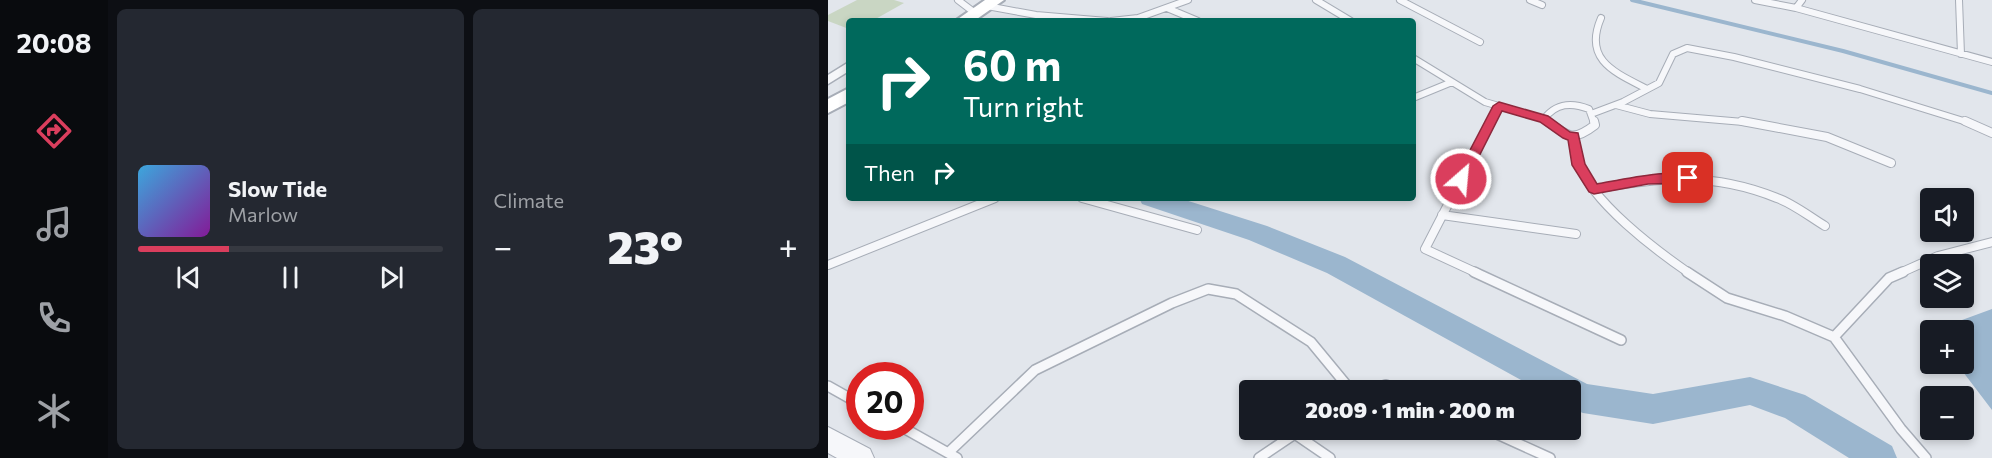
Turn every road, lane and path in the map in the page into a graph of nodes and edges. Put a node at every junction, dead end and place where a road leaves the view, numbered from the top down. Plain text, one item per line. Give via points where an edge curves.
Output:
1 (958, 0) edge
2 (1188, 0) edge
3 (1316, 0) edge
4 (1400, 0) edge
5 (1530, 0) edge
6 (1755, 0) edge
7 (1802, 0) edge
8 (1959, 0) edge
9 (1542, 5) dead end
10 (1167, 8) junction
11 (1796, 8) junction
12 (980, 10) edge
13 (1072, 18) edge
14 (1142, 18) edge
15 (1191, 18) edge
16 (1346, 18) edge
17 (1601, 18) dead end
18 (1480, 42) dead end
19 (1961, 54) junction
20 (1416, 60) edge
21 (1992, 62) edge
22 (846, 68) edge
23 (828, 80) edge
24 (1452, 82) junction
25 (1647, 90) junction
26 (846, 95) edge
27 (1416, 97) edge
28 (1615, 105) junction
29 (1499, 106) junction
30 (828, 107) edge
31 (1591, 114) junction
32 (1544, 119) junction
33 (1992, 133) edge
34 (1574, 136) junction
35 (1891, 163) dead end
36 (1594, 189) junction
37 (987, 201) edge
38 (1093, 201) edge
39 (1442, 215) junction
40 (1826, 226) dead end
41 (1197, 230) dead end
42 (1576, 234) dead end
43 (1992, 242) edge
44 (828, 265) edge
45 (1834, 337) junction
46 (1621, 340) dead end
47 (1342, 380) edge
48 (828, 386) edge
49 (846, 396) edge
50 (828, 439) edge
51 (924, 440) edge
52 (1286, 440) edge
53 (1308, 440) edge
54 (1510, 440) edge
55 (948, 453) junction
56 (861, 458) edge
57 (957, 458) edge
58 (1259, 458) edge
59 (1330, 458) edge
60 (1550, 458) edge
61 (1926, 458) edge

1 - 12 lane
2 - 10 lane
3 - 16 lane
4 - 18 lane
5 - 9 lane
6 - 11 lane
7 - 11 lane
8 - 19 lane
10 - 14 lane
10 - 15 lane
11 - 19 lane
12 - 13 lane
17 - 25 lane via 1594,30 1593,43 1598,57
19 - 21 lane
20 - 24 lane
22 - 23 street
24 - 27 lane
24 - 29 lane
25 - 28 lane
25 - 33 lane via 1659,83 1673,54 1687,48 1860,89
26 - 30 main road
28 - 31 lane
28 - 35 lane via 1650,114 1751,122 1804,132 1827,137
29 - 32 lane
29 - 39 lane
31 - 32 lane via 1576,103 1560,105
31 - 34 lane via 1595,125 1581,136
32 - 34 lane via 1567,136
34 - 36 lane via 1579,165
36 - 40 lane via 1648,179 1688,178 1731,184 1778,198
36 - 45 lane via 1622,221 1727,298
37 - 44 lane
38 - 41 lane
39 - 42 lane
39 - 46 lane via 1425,249
43 - 45 lane via 1938,256 1889,278
45 - 61 lane
47 - 55 lane via 1311,342 1236,294 1208,289 1035,370
48 - 49 lane
50 - 56 street
51 - 55 lane
52 - 58 lane
53 - 59 lane
54 - 60 lane
55 - 57 lane

